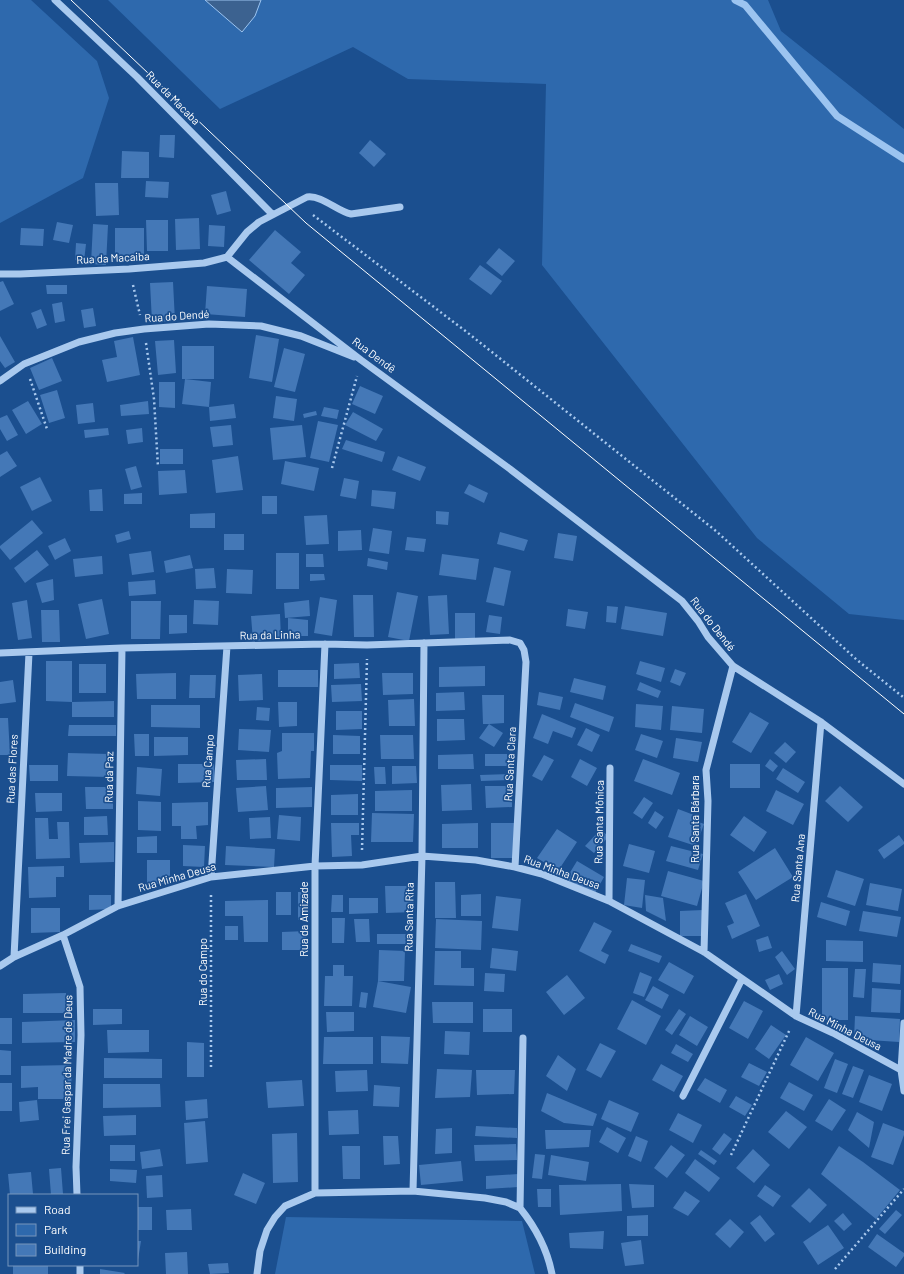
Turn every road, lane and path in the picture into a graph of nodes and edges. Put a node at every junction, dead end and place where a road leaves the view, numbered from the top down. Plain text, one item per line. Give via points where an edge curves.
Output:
1 (55, 0) edge
2 (296, 202) junction
3 (400, 207) dead end
4 (272, 214) junction
5 (227, 257) junction
6 (129, 269) junction
7 (0, 274) edge
8 (144, 329) junction
9 (361, 360) junction
10 (24, 364) junction
11 (0, 381) edge
12 (47, 429) dead end
13 (158, 467) dead end
14 (332, 468) dead end
15 (510, 469) joint
16 (424, 643) junction
17 (325, 644) junction
18 (367, 645) junction
19 (227, 646) junction
20 (122, 648) junction
21 (0, 653) edge
22 (29, 653) junction
23 (526, 662) joint
24 (733, 666) junction
25 (903, 697) dead end
26 (821, 722) junction
27 (610, 768) dead end
28 (904, 784) edge
29 (422, 856) junction
30 (362, 865) junction
31 (315, 866) junction
32 (515, 867) junction
33 (211, 877) junction
34 (609, 901) junction
35 (118, 906) junction
36 (62, 935) junction
37 (704, 952) junction
38 (14, 958) junction
39 (0, 966) edge
40 (742, 979) junction
41 (796, 1016) junction
42 (904, 1023) edge
43 (523, 1038) dead end
44 (211, 1067) dead end
45 (901, 1070) junction
46 (904, 1091) edge
47 (683, 1096) dead end
48 (731, 1155) dead end
49 (904, 1189) edge
50 (414, 1191) junction
51 (315, 1193) junction
52 (77, 1194) edge
53 (520, 1208) junction
54 (835, 1269) dead end
55 (257, 1274) edge
56 (552, 1274) edge

1 - 4 street, Rua da Macaba via 138,77
2 - 3 street via 312,196 351,214
2 - 4 street
2 - 25 path via 468,333 716,531 857,660
4 - 5 street via 247,232
5 - 6 street, Rua da Macaiba via 204,263
5 - 9 street, Rua Dendê
6 - 7 street, Rua da Macaiba
6 - 8 path
8 - 9 street, Rua do Dendé via 210,324 261,326 301,336
8 - 10 street, Rua do Dendé via 79,342
8 - 13 path via 154,399
9 - 14 path
9 - 15 street, Rua Dendê
10 - 11 street, Rua do Dendé
10 - 12 path
15 - 24 street, Rua do Dendé via 682,601
16 - 18 street, Rua da Linha
16 - 23 street, Rua da Linha via 510,640 520,643
16 - 29 street, Rua Santa Rita
17 - 18 street, Rua da Linha
17 - 19 street, Rua da Linha
17 - 31 street, Rua da Amizade
18 - 30 path
19 - 20 street, Rua da Linha
19 - 33 street, Rua Campo
20 - 22 street, Rua da Linha
20 - 35 street, Rua da Paz
21 - 22 street, Rua da Linha
22 - 38 street, Rua das Flores
23 - 32 street, Rua Santa Clara
24 - 26 street, Rua do Dendé
24 - 37 street, Rua Santa Bárbara via 706,770 708,801
26 - 28 street, Rua do Dendé
26 - 41 street, Rua Santa Ana
27 - 34 street, Rua Santa Mônica
29 - 30 street, Rua Minha Deusa
29 - 32 street, Rua Minha Deusa via 476,860
29 - 50 street, Rua Santa Rita
30 - 31 street, Rua Minha Deusa
31 - 33 street, Rua Minha Deusa
31 - 51 street, Rua da Amizade
32 - 34 street, Rua Minha Deusa via 542,874
33 - 35 street, Rua Minha Deusa
33 - 44 path, Rua do Campo
34 - 37 street, Rua Minha Deusa
35 - 36 street, Rua Minha Deusa
36 - 38 street, Rua Minha Deusa
36 - 52 street, Rua Frei Gaspar da Madre de Deus via 80,986
37 - 40 street, Rua Minha Deusa
38 - 39 street, Rua Minha Deusa
40 - 41 street, Rua Minha Deusa
40 - 47 street
41 - 45 street, Rua Minha Deusa
41 - 48 path
42 - 45 street
43 - 53 street
45 - 46 street
49 - 54 path
50 - 51 street
50 - 53 street via 485,1198
51 - 55 street via 286,1206 275,1217 260,1251
53 - 56 street via 543,1243

